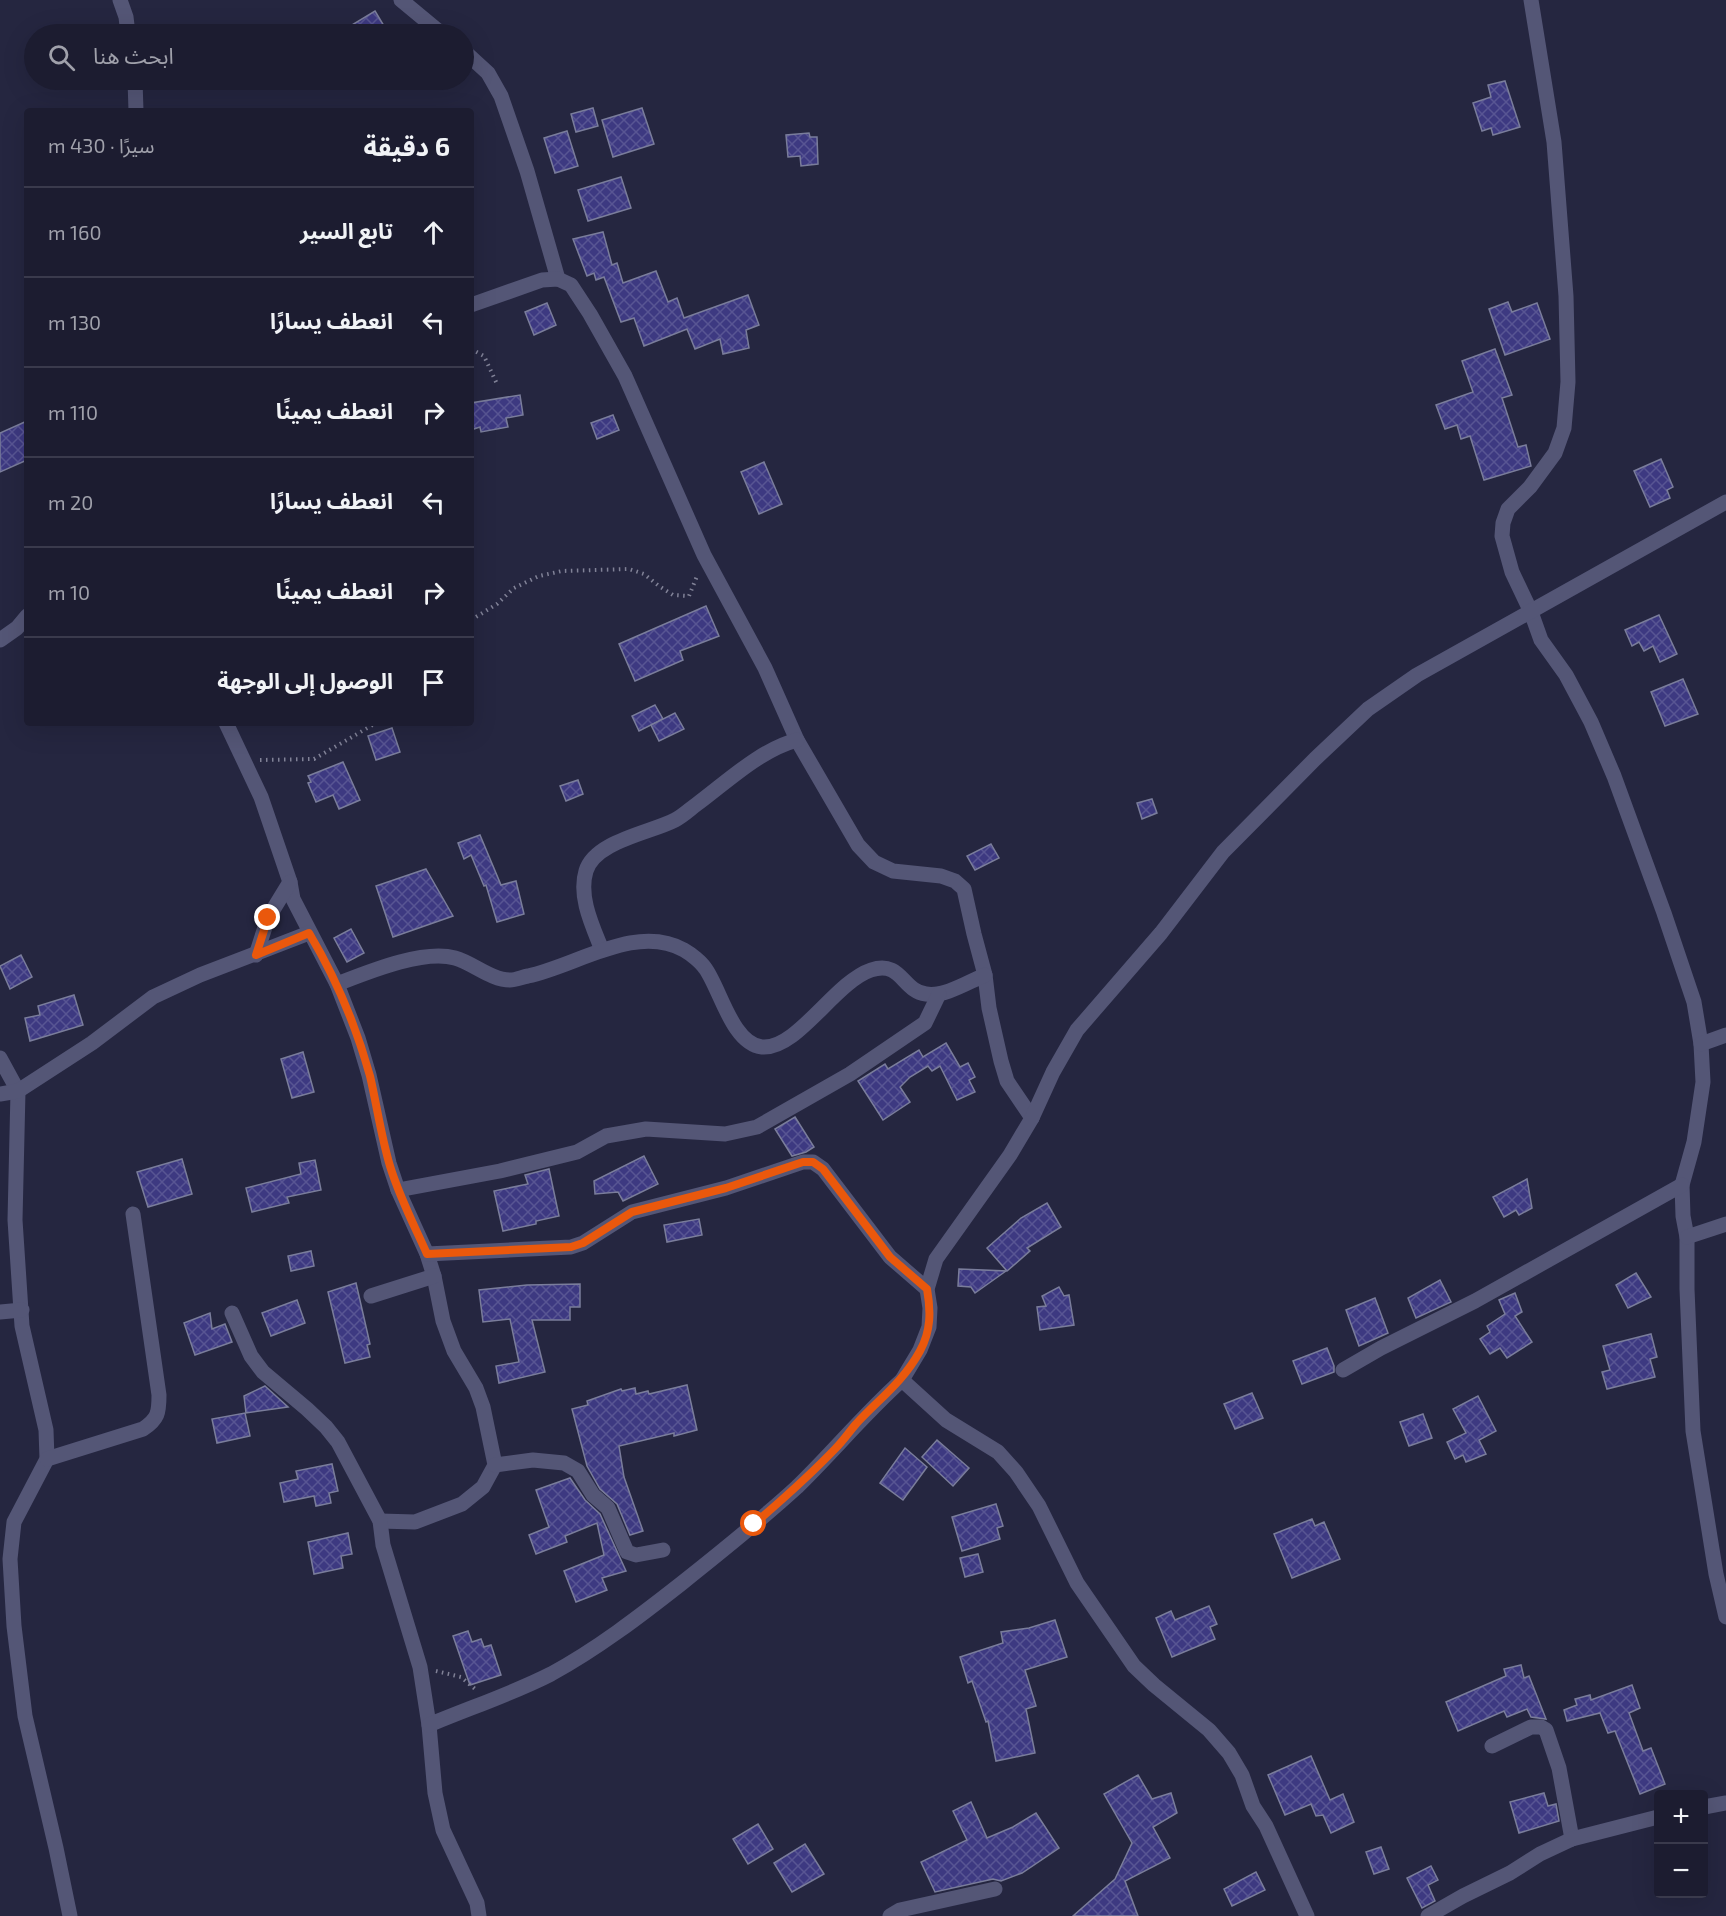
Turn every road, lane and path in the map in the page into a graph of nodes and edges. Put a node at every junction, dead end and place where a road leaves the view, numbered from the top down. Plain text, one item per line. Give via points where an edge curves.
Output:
1 (120, 0) edge
2 (401, 0) edge
3 (1531, 0) edge
4 (127, 24) edge
5 (430, 24) edge
6 (474, 60) edge
7 (135, 90) edge
8 (136, 108) edge
9 (558, 279) junction
10 (474, 305) edge
11 (474, 351) edge
12 (497, 384) dead end
13 (1726, 502) edge
14 (704, 555) junction
15 (1531, 612) junction
16 (474, 618) edge
17 (24, 620) edge
18 (0, 640) edge
19 (227, 726) edge
20 (371, 726) edge
21 (797, 740) junction
22 (244, 760) junction
23 (290, 882) junction
24 (309, 933) junction
25 (602, 950) junction
26 (256, 955) junction
27 (986, 975) junction
28 (337, 984) junction
29 (939, 994) junction
30 (1726, 1035) edge
31 (1701, 1044) junction
32 (0, 1058) edge
33 (18, 1091) junction
34 (0, 1094) edge
35 (1032, 1118) junction
36 (1682, 1185) junction
37 (398, 1190) junction
38 (133, 1214) dead end
39 (1726, 1224) edge
40 (1688, 1236) junction
41 (427, 1254) junction
42 (434, 1276) junction
43 (927, 1289) junction
44 (371, 1296) dead end
45 (22, 1310) junction
46 (0, 1312) edge
47 (232, 1313) dead end
48 (1343, 1370) dead end
49 (902, 1380) junction
50 (46, 1459) junction
51 (495, 1465) junction
52 (380, 1521) junction
53 (663, 1550) dead end
54 (5, 1561) edge
55 (1726, 1617) edge
56 (420, 1667) junction
57 (489, 1701) junction
58 (429, 1725) junction
59 (1492, 1746) dead end
60 (1726, 1803) edge
61 (1708, 1806) edge
62 (1654, 1818) edge
63 (1572, 1839) junction
64 (995, 1889) dead end
65 (70, 1916) edge
66 (479, 1916) edge
67 (890, 1916) edge
68 (1307, 1916) edge
69 (1428, 1916) edge

1 - 4 street
2 - 5 street
3 - 15 street via 1554,142 1566,285 1568,382 1564,428 1555,453 1530,487 1508,508 1503,523 1502,536 1512,572
6 - 9 street via 488,73 501,96
7 - 8 street
9 - 10 street via 542,280
9 - 14 street via 571,285 625,376
11 - 12 path via 484,356
13 - 15 street
14 - 16 path via 690,596 673,595 644,574 629,569 562,570 514,588
14 - 21 street via 765,668
15 - 31 street via 1541,640 1566,675 1591,722 1614,776 1690,991
15 - 35 street via 1417,675 1368,709 1281,793 1223,852 1161,933 1077,1030
17 - 18 street
19 - 22 street
20 - 22 path via 314,759
21 - 25 street via 764,753 676,819 596,854 586,870 585,888 588,913
21 - 27 street via 858,845 874,862 893,871 940,876 955,881 964,890
22 - 23 street
23 - 24 street via 293,899
23 - 26 street via 268,918
24 - 26 street
24 - 28 street
25 - 28 street via 542,973 510,980 469,962 432,956 376,969
25 - 29 street via 638,941 660,942 684,950 705,968 744,1038 759,1047 771,1047 789,1039 851,981 870,970 897,971 913,988 924,994
26 - 33 street via 153,997
27 - 29 street
27 - 35 street via 989,1008 1007,1081
28 - 37 street via 369,1075
29 - 37 street via 926,1023 850,1074 757,1127 725,1134 646,1129 606,1136 577,1152
30 - 31 street
31 - 36 street via 1702,1092
32 - 33 street
33 - 34 street
33 - 45 street via 15,1220
35 - 43 street via 936,1259
36 - 40 street
36 - 48 street
37 - 41 street
38 - 50 street via 159,1409 154,1422 143,1429
39 - 40 street
40 - 55 street via 1693,1431
41 - 42 street
41 - 43 street via 571,1247 632,1212 813,1162 830,1176 890,1257
42 - 44 street
42 - 51 street via 443,1321 483,1407
43 - 49 street via 929,1327
45 - 46 street
45 - 50 street via 22,1326 46,1430
47 - 52 street via 262,1372 307,1409 338,1442
49 - 57 street via 797,1487 650,1608 580,1657
49 - 68 street via 946,1420 1004,1458 1039,1506 1077,1583 1134,1666 1209,1730 1229,1753
50 - 54 street via 14,1522
51 - 52 street via 483,1487 462,1504 415,1522
51 - 53 street via 533,1460 564,1462 578,1471 593,1495 608,1508 627,1552 636,1555
52 - 56 street via 383,1545
54 - 65 street via 25,1716
56 - 57 path via 461,1677
56 - 58 street
57 - 58 street
58 - 66 street via 435,1793 444,1830 477,1903
59 - 63 street via 1531,1727 1546,1730 1559,1768
60 - 61 street
62 - 63 street
63 - 69 street
64 - 67 street via 900,1910

